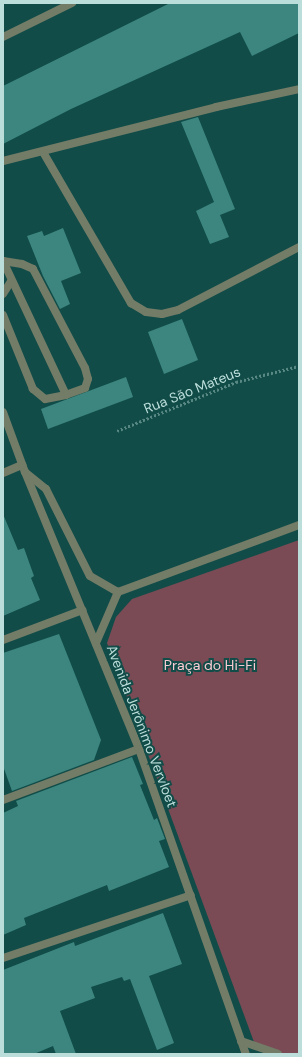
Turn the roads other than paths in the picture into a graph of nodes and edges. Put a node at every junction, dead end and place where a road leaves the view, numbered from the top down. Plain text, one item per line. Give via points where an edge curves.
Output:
1 (72, 3) edge
2 (3, 37) edge
3 (299, 89) edge
4 (42, 152) junction
5 (3, 161) edge
6 (299, 247) edge
7 (3, 261) edge
8 (11, 281) junction
9 (3, 294) edge
10 (3, 315) edge
11 (66, 395) junction
12 (3, 412) edge
13 (23, 469) junction
14 (3, 473) edge
15 (299, 525) edge
16 (118, 592) junction
17 (83, 610) junction
18 (3, 640) edge
19 (96, 643) junction
20 (139, 749) junction
21 (3, 800) edge
22 (191, 895) junction
23 (3, 958) edge
24 (241, 1041) junction
25 (246, 1054) edge
26 (278, 1054) edge

1 - 2 street
3 - 4 street via 216,107
4 - 5 street
4 - 6 street via 131,303 146,312 162,314 178,310
7 - 8 street
7 - 11 street via 22,264 32,269 85,368 88,379 85,388
8 - 9 street
8 - 11 street
10 - 11 street via 32,389 45,399
12 - 13 street, Avenida Jerônimo Vervloet
13 - 14 street
13 - 16 street via 46,489 90,576
13 - 17 street, Avenida Jerônimo Vervloet
15 - 16 street
16 - 19 street
17 - 18 street
17 - 19 street, Avenida Jerônimo Vervloet
19 - 20 street, Avenida Jerônimo Vervloet
20 - 21 street
20 - 22 street, Avenida Jerônimo Vervloet
22 - 23 street
22 - 24 street, Avenida Jerônimo Vervloet
24 - 25 street, Avenida Jerônimo Vervloet
24 - 26 street

